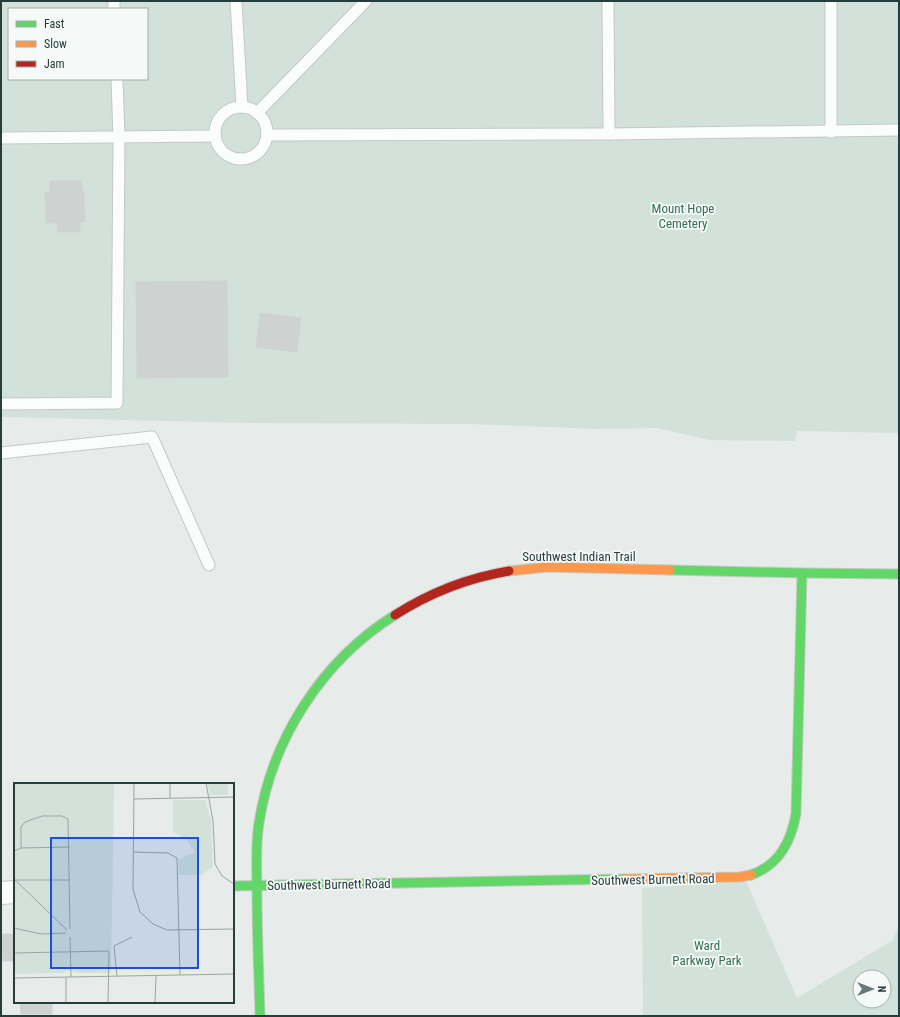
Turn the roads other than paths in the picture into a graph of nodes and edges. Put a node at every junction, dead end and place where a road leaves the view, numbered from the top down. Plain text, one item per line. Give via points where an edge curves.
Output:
1 (236, 1) edge
2 (366, 1) edge
3 (608, 1) edge
4 (831, 1) edge
5 (117, 80) edge
6 (242, 107) junction
7 (257, 113) junction
8 (899, 130) edge
9 (832, 132) junction
10 (610, 134) junction
11 (267, 135) junction
12 (216, 136) junction
13 (119, 137) junction
14 (1, 138) edge
15 (1, 404) edge
16 (1, 453) edge
17 (209, 565) dead end
18 (802, 573) junction
19 (899, 574) edge
20 (257, 885) junction
21 (234, 886) edge
22 (14, 892) edge
23 (1, 893) edge
24 (260, 1016) edge

1 - 6 lane
2 - 7 lane
3 - 10 lane
4 - 9 lane
5 - 13 lane
6 - 7 lane
6 - 12 lane via 233,108 220,119 216,127
7 - 11 lane via 263,119
8 - 9 lane
9 - 10 lane
10 - 11 lane
11 - 12 lane via 261,150 255,155 239,159 223,152
12 - 13 lane
13 - 14 lane
13 - 15 lane via 117,403
16 - 17 lane via 152,437
18 - 19 street, Southwest Indian Trail
18 - 20 street, Southwest Indian Trail via 548,567 482,576 452,585 421,599 388,618 356,642 327,672 302,706 283,743 268,782 259,824
18 - 20 street, Southwest Burnett Road via 794,829 779,855 756,873 740,877
20 - 21 street, Southwest Burnett Road
20 - 24 street, Southwest Indian Trail
22 - 23 street

